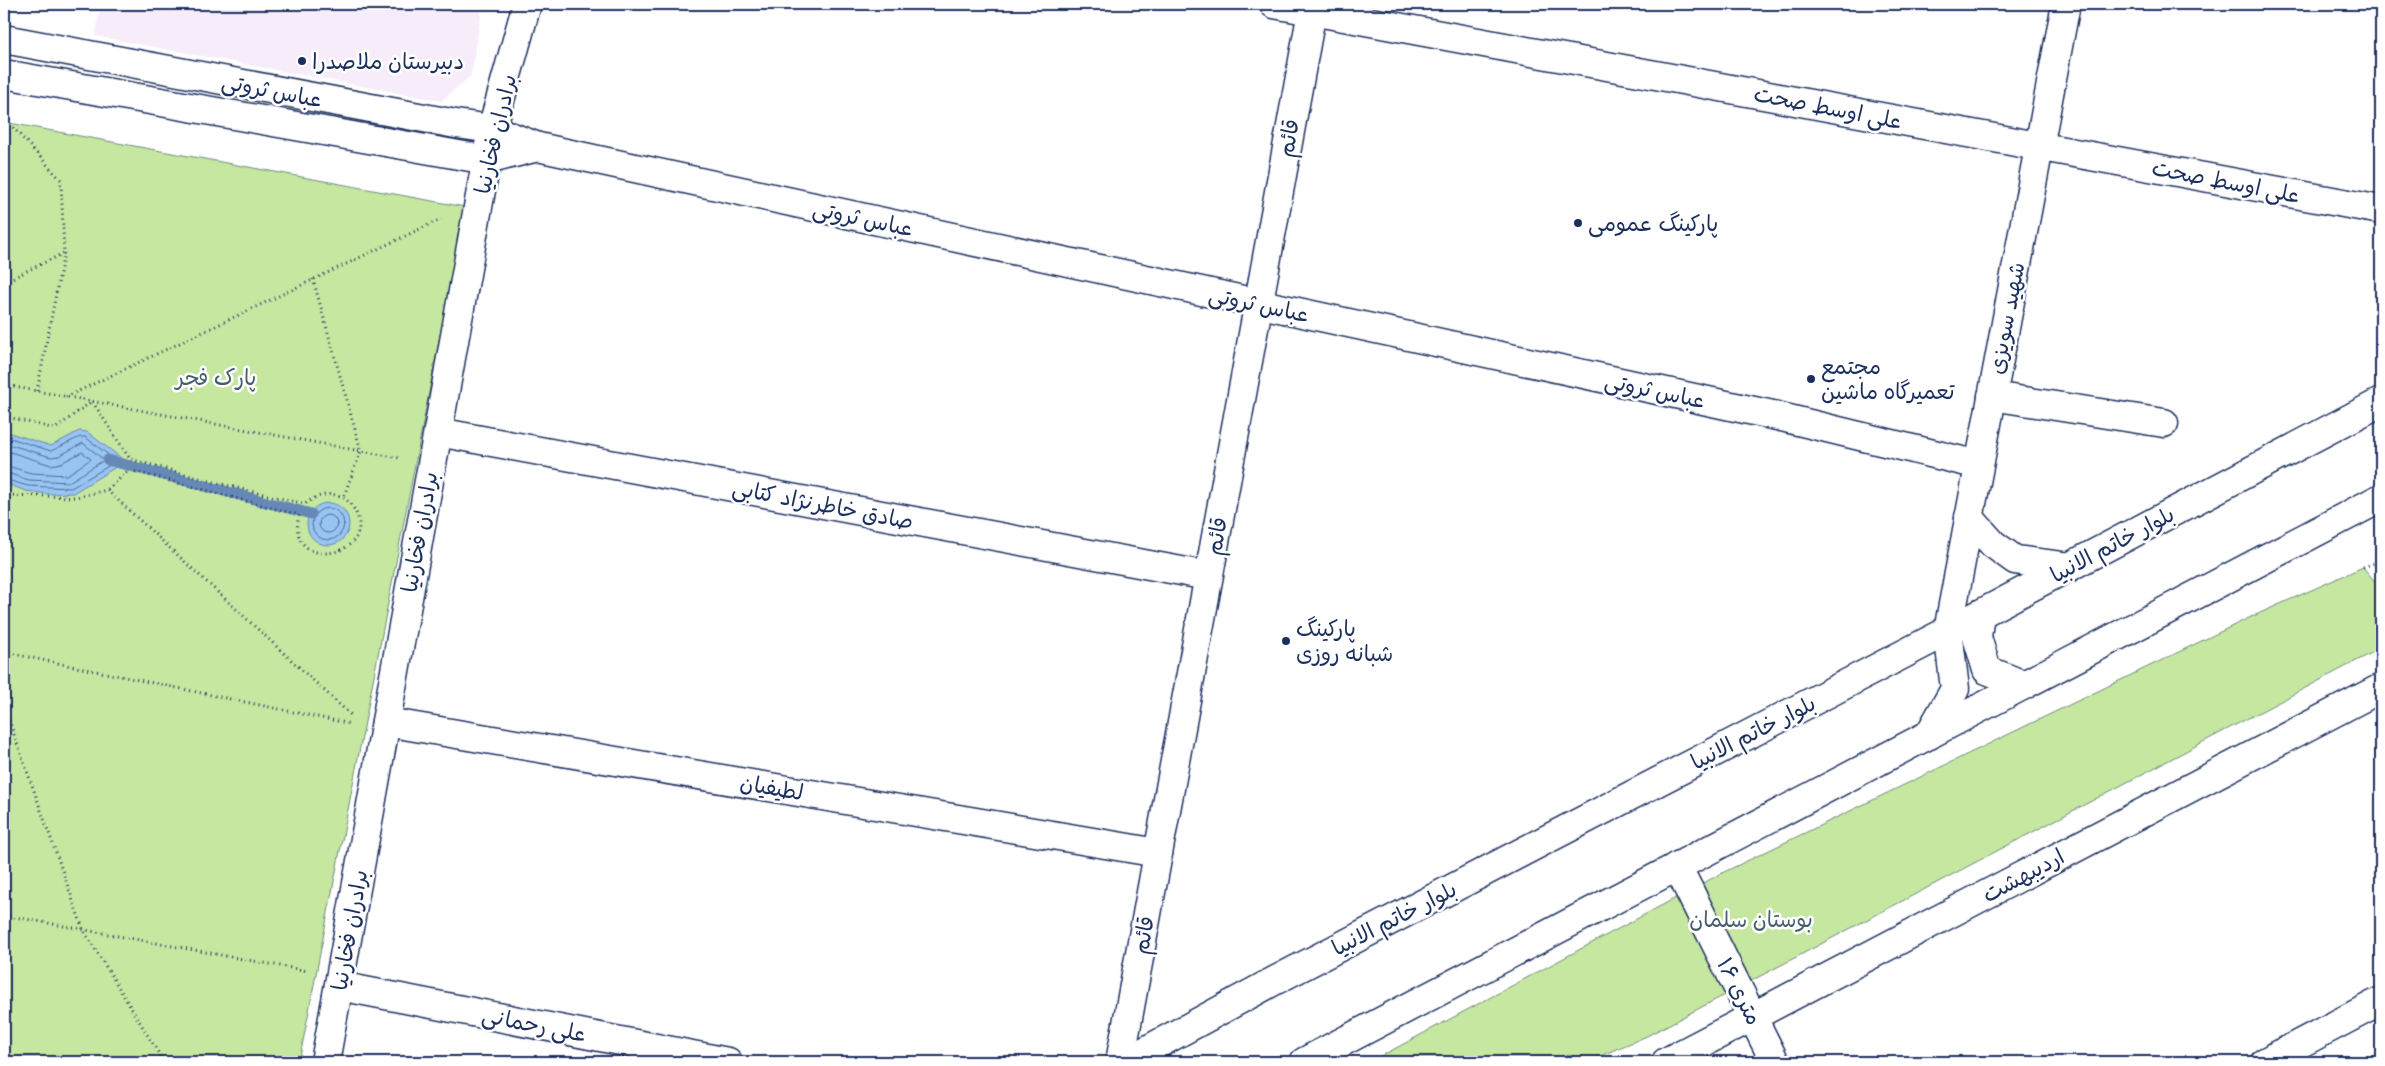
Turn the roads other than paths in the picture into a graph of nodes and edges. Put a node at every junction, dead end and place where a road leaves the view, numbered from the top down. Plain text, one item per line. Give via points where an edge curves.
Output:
1 (527, 4) edge
2 (1274, 4) edge
3 (2066, 4) edge
4 (1312, 11) junction
5 (4, 39) edge
6 (4, 74) edge
7 (492, 129) junction
8 (2039, 146) junction
9 (538, 147) junction
10 (487, 160) junction
11 (2381, 210) edge
12 (1258, 304) junction
13 (1992, 396) junction
14 (2381, 402) edge
15 (2164, 422) dead end
16 (438, 432) junction
17 (1979, 465) junction
18 (2375, 506) edge
19 (1969, 517) junction
20 (2070, 567) junction
21 (1208, 576) junction
22 (1980, 614) junction
23 (1948, 631) junction
24 (2024, 685) junction
25 (2381, 688) edge
26 (375, 725) junction
27 (1928, 735) junction
28 (1158, 853) junction
29 (1677, 866) junction
30 (328, 979) junction
31 (2381, 1001) edge
32 (1752, 1016) junction
33 (325, 1062) edge
34 (728, 1062) edge
35 (1120, 1062) edge
36 (1125, 1062) edge
37 (1304, 1062) edge
38 (1666, 1062) edge
39 (1775, 1062) edge
40 (2265, 1062) edge

1 - 7 street, برادران فخارنیا
2 - 4 street, علی اوسط صحت
3 - 8 street, شهید سویزی
4 - 8 street, علی اوسط صحت
4 - 12 street, قائم
5 - 7 street, عباس ثروتی
6 - 10 street, عباس ثروتی
7 - 9 street, عباس ثروتی
7 - 10 street, برادران فخارنیا
8 - 11 street, علی اوسط صحت
8 - 13 street, شهید سویزی
9 - 10 street, عباس ثروتی
9 - 12 street, عباس ثروتی
10 - 16 street, برادران فخارنیا
12 - 17 street, عباس ثروتی via 1777,416
12 - 21 street, قائم
13 - 15 street
13 - 17 street, شهید سویزی
14 - 20 street, بلوار خاتم الانبیا
16 - 21 street, صادق خاطرنژاد کتابی
16 - 26 street, برادران فخارنیا
17 - 19 street, شهید سویزی
18 - 24 street
19 - 20 street via 1993,544 2015,560
19 - 23 street, شهید سویزی
20 - 22 street, بلوار خاتم الانبیا
21 - 28 street, قائم
22 - 23 street, بلوار خاتم الانبیا
22 - 24 street via 1977,637 1987,670
23 - 27 street, شهید سویزی via 1955,689
23 - 36 street, بلوار خاتم الانبیا via 1274,981
24 - 27 street
25 - 32 street, اردیبهشت
26 - 28 street, لطیفیان
26 - 30 street, برادران فخارنیا
27 - 29 street
28 - 35 street, قائم
29 - 32 street, ۱۶ متری
29 - 37 street
30 - 33 street, برادران فخارنیا
30 - 34 street, علی رحمانی
31 - 40 street
32 - 38 street, اردیبهشت
32 - 39 street, ۱۶ متری

